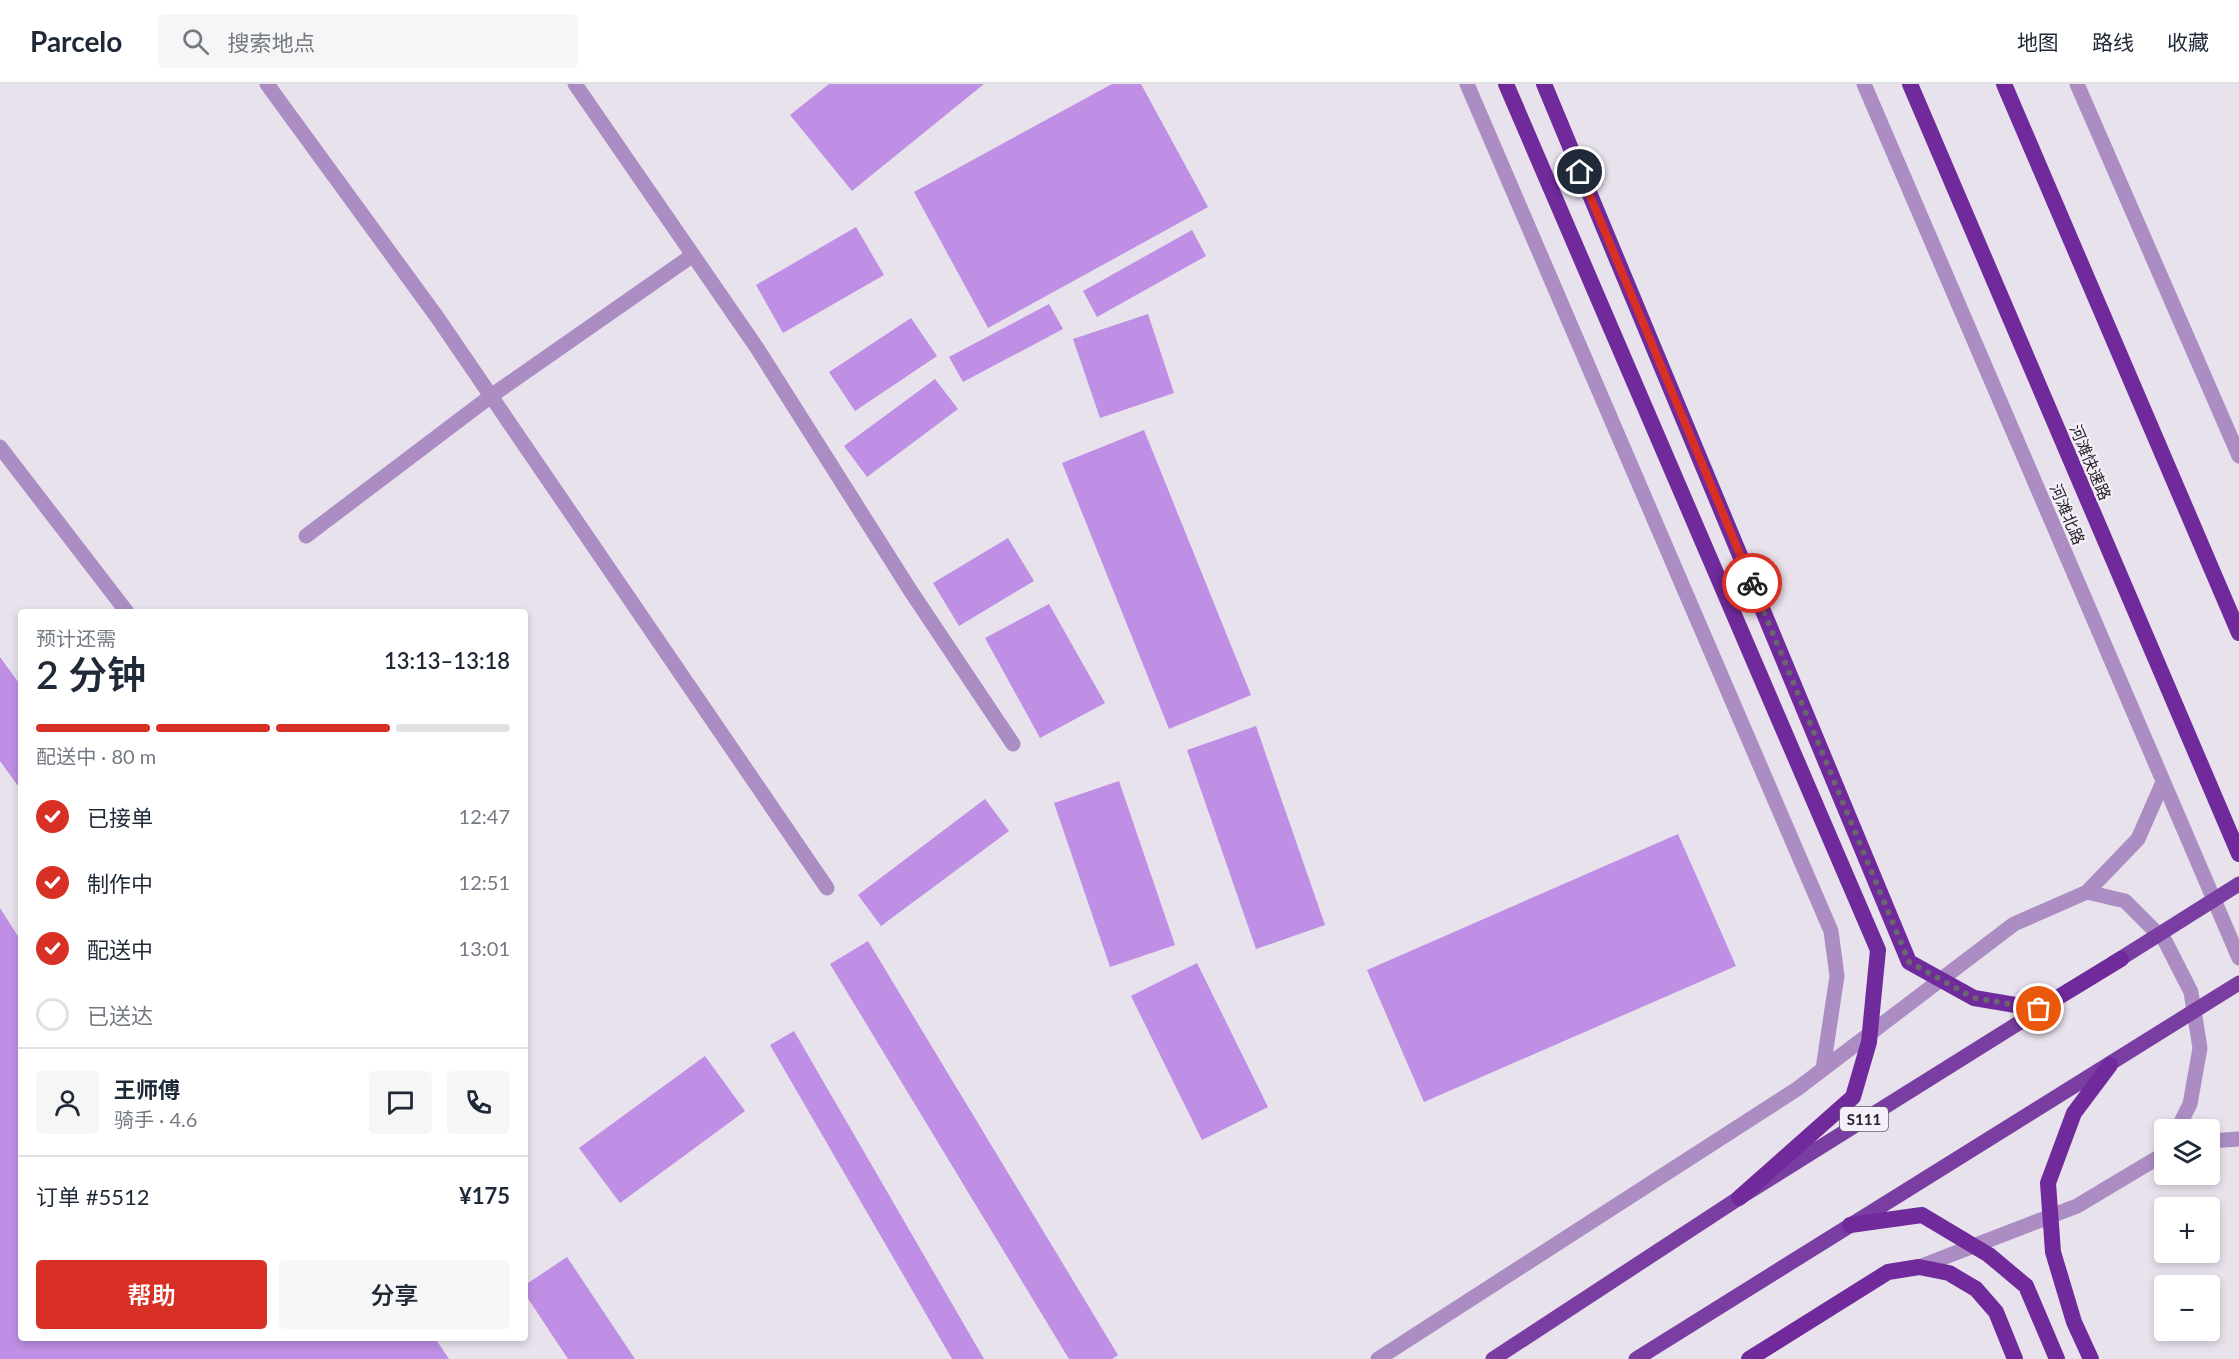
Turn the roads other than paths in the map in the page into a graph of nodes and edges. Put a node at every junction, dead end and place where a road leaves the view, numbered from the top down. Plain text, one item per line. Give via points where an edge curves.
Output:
1 (267, 84) edge
2 (575, 84) edge
3 (1467, 84) edge
4 (1506, 84) edge
5 (1544, 84) edge
6 (1864, 84) edge
7 (1910, 84) edge
8 (2004, 84) edge
9 (2077, 84) edge
10 (693, 255) junction
11 (491, 396) junction
12 (0, 447) edge
13 (2239, 456) edge
14 (306, 536) dead end
15 (125, 609) edge
16 (2239, 633) edge
17 (1013, 744) dead end
18 (2163, 782) junction
19 (2239, 854) edge
20 (2239, 884) edge
21 (827, 888) dead end
22 (2087, 892) junction
23 (2121, 958) junction
24 (2239, 958) edge
25 (2239, 983) edge
26 (2110, 1065) junction
27 (1823, 1069) junction
28 (2182, 1119) edge
29 (2239, 1139) edge
30 (2220, 1140) edge
31 (2154, 1160) edge
32 (1739, 1198) junction
33 (1850, 1225) junction
34 (1918, 1267) junction
35 (1378, 1359) edge
36 (1493, 1359) edge
37 (1636, 1359) edge
38 (1749, 1359) edge
39 (2015, 1359) edge
40 (2057, 1359) edge
41 (2091, 1359) edge

1 - 11 street
2 - 10 street
3 - 27 street via 1831,931 1837,976
4 - 32 highway via 1878,950 1869,1042 1853,1097
5 - 23 highway via 1909,962 1974,998 2039,1009
6 - 18 street, 河滩北路
7 - 19 highway, 河滩快速路
8 - 16 highway
9 - 13 street
10 - 11 street
10 - 17 street
11 - 14 street
11 - 21 street
12 - 15 street
18 - 22 street via 2138,839
18 - 24 street, 河滩北路
20 - 23 main road, S111
22 - 27 street via 2014,924
22 - 28 street via 2125,901 2165,941 2191,992 2200,1048 2190,1104
23 - 32 main road, S111
25 - 26 main road
26 - 33 main road
26 - 41 highway via 2074,1113 2048,1183 2054,1252 2074,1322
27 - 35 street
29 - 30 street
31 - 34 street via 2078,1206
32 - 36 main road, S111
33 - 37 main road
33 - 40 highway via 1922,1215 1989,1255 2026,1286
34 - 38 highway via 1888,1272
34 - 39 highway via 1949,1273 1976,1289 1996,1312

